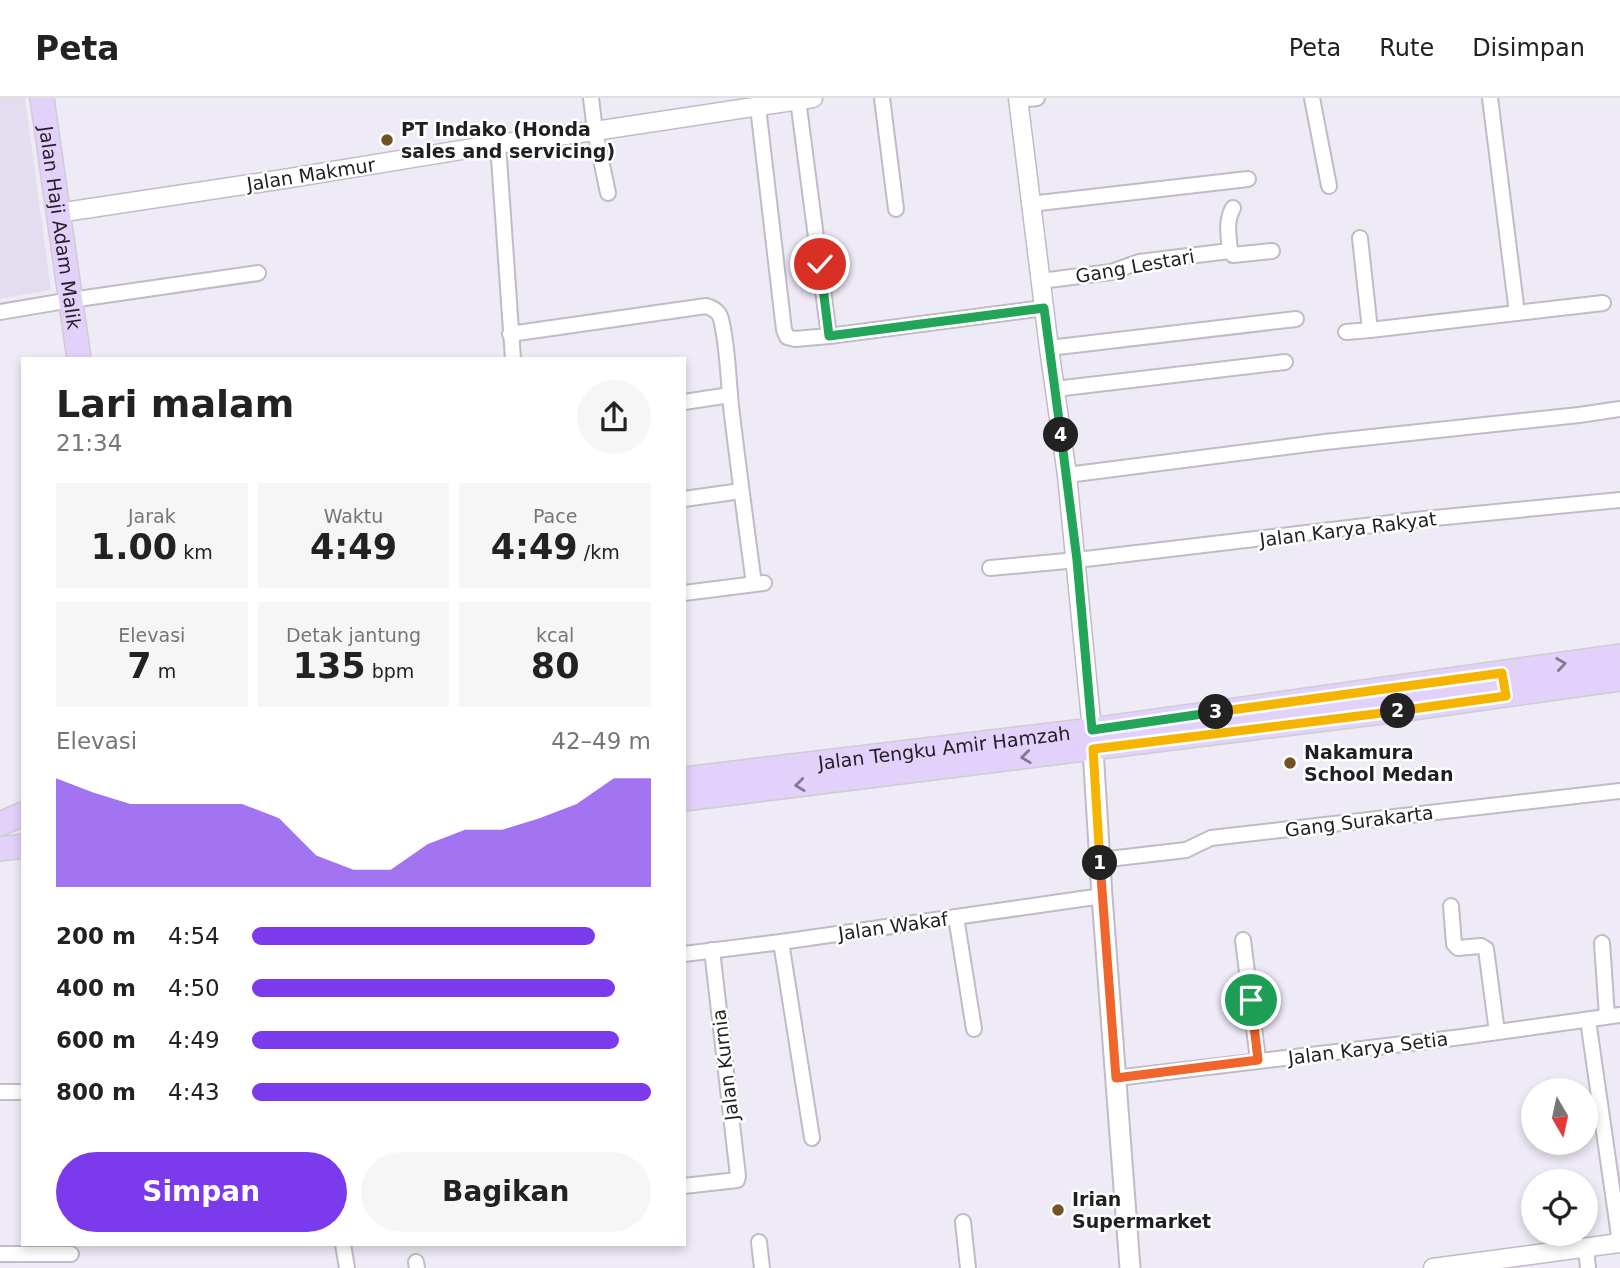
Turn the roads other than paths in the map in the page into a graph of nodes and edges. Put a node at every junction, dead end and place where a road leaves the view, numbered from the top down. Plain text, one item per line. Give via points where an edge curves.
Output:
1 (42, 98) edge
2 (591, 98) edge
3 (882, 98) edge
4 (1037, 98) edge
5 (1312, 98) edge
6 (1490, 98) edge
7 (806, 99) edge
8 (1018, 99) edge
9 (758, 107) junction
10 (595, 131) junction
11 (498, 144) junction
12 (1248, 179) dead end
13 (1329, 186) dead end
14 (608, 193) dead end
15 (1030, 204) junction
16 (1233, 208) dead end
17 (896, 209) dead end
18 (58, 213) junction
19 (1360, 238) dead end
20 (1230, 251) junction
21 (1272, 251) dead end
22 (258, 273) dead end
23 (1041, 281) junction
24 (71, 300) junction
25 (1603, 303) dead end
26 (1044, 308) junction
27 (0, 312) edge
28 (1517, 313) junction
29 (1296, 319) dead end
30 (1370, 330) junction
31 (1346, 332) dead end
32 (510, 334) junction
33 (829, 336) junction
34 (1049, 348) junction
35 (79, 357) edge
36 (513, 357) edge
37 (1286, 362) dead end
38 (1055, 389) junction
39 (730, 395) junction
40 (686, 402) edge
41 (1620, 409) edge
42 (1067, 475) junction
43 (741, 491) junction
44 (686, 499) edge
45 (1620, 500) edge
46 (1077, 560) junction
47 (990, 568) dead end
48 (686, 593) edge
49 (1620, 656) edge
50 (1502, 673) junction
51 (1620, 679) edge
52 (1506, 696) junction
53 (1093, 739) junction
54 (686, 779) edge
55 (1620, 791) edge
56 (686, 799) edge
57 (21, 815) edge
58 (0, 824) edge
59 (21, 846) edge
60 (0, 849) edge
61 (1100, 860) junction
62 (1102, 896) junction
63 (1451, 906) dead end
64 (956, 917) junction
65 (1243, 940) dead end
66 (781, 942) junction
67 (1602, 943) dead end
68 (712, 950) junction
69 (686, 954) edge
70 (1613, 1016) edge
71 (1588, 1020) junction
72 (974, 1029) dead end
73 (1497, 1032) junction
74 (1258, 1060) junction
75 (1116, 1078) junction
76 (21, 1091) edge
77 (0, 1092) edge
78 (811, 1138) dead end
79 (686, 1186) edge
80 (963, 1222) dead end
81 (759, 1242) dead end
82 (1620, 1243) edge
83 (343, 1246) edge
84 (1586, 1248) junction
85 (0, 1254) edge
86 (71, 1254) dead end
87 (347, 1268) edge
88 (762, 1268) edge
89 (968, 1268) edge
90 (1130, 1268) edge
91 (1439, 1268) edge
92 (1588, 1268) edge

1 - 18 main road, Jalan Haji Adam Malik
2 - 10 street
3 - 17 street
4 - 8 street
5 - 13 street
6 - 28 street
7 - 9 street, Jalan Makmur
7 - 33 street
8 - 15 street
9 - 10 street, Jalan Makmur
9 - 33 street via 784,330 787,337 795,339
10 - 11 street, Jalan Makmur
10 - 14 street
11 - 18 street, Jalan Makmur
11 - 32 street
12 - 15 street
15 - 23 street
16 - 20 street via 1227,224
18 - 24 main road, Jalan Haji Adam Malik
19 - 30 street
20 - 21 street, Gang Lestari via 1233,255
20 - 23 street, Gang Lestari
22 - 24 street
23 - 26 street
24 - 27 street
24 - 35 main road, Jalan Haji Adam Malik
25 - 28 street
26 - 33 street
26 - 34 street
28 - 30 street
29 - 34 street
30 - 31 street
32 - 36 street
32 - 39 street via 709,307 720,317
34 - 38 street
37 - 38 street
38 - 42 street
39 - 40 street
39 - 43 street
41 - 42 street
42 - 46 street
43 - 44 street
43 - 48 street via 759,584
45 - 46 street, Jalan Karya Rakyat
46 - 47 street, Jalan Karya Rakyat
46 - 53 street
50 -> 49 main road, Jalan Tengku Amir Hamzah
50 - 52 main road
50 - 53 main road, Jalan Tengku Amir Hamzah
51 - 52 main road, Jalan Tengku Amir Hamzah
52 - 53 main road, Jalan Tengku Amir Hamzah
53 - 54 main road, Jalan Tengku Amir Hamzah
53 -> 56 main road, Jalan Tengku Amir Hamzah
53 - 61 main road
55 - 61 street, Gang Surakarta via 1211,838 1186,850
57 - 58 main road
59 - 60 main road
61 - 62 main road
62 - 64 street, Jalan Wakaf
62 - 75 main road
63 - 73 street via 1455,947 1486,949
64 - 66 street, Jalan Wakaf
64 - 72 street
65 - 74 street
66 - 68 street, Jalan Wakaf
66 - 78 street
67 - 70 street
68 - 69 street, Jalan Wakaf
68 - 79 street, Jalan Kurnia via 738,1171 737,1180
70 - 71 street, Jalan Karya Setia
71 - 73 street, Jalan Karya Setia
71 - 82 street
73 - 74 street, Jalan Karya Setia
74 - 75 street, Jalan Karya Setia
75 - 90 main road
76 - 77 street
80 - 89 street
81 - 88 street
82 - 84 street
83 - 87 street
84 - 91 street
84 - 92 street
85 - 86 street

